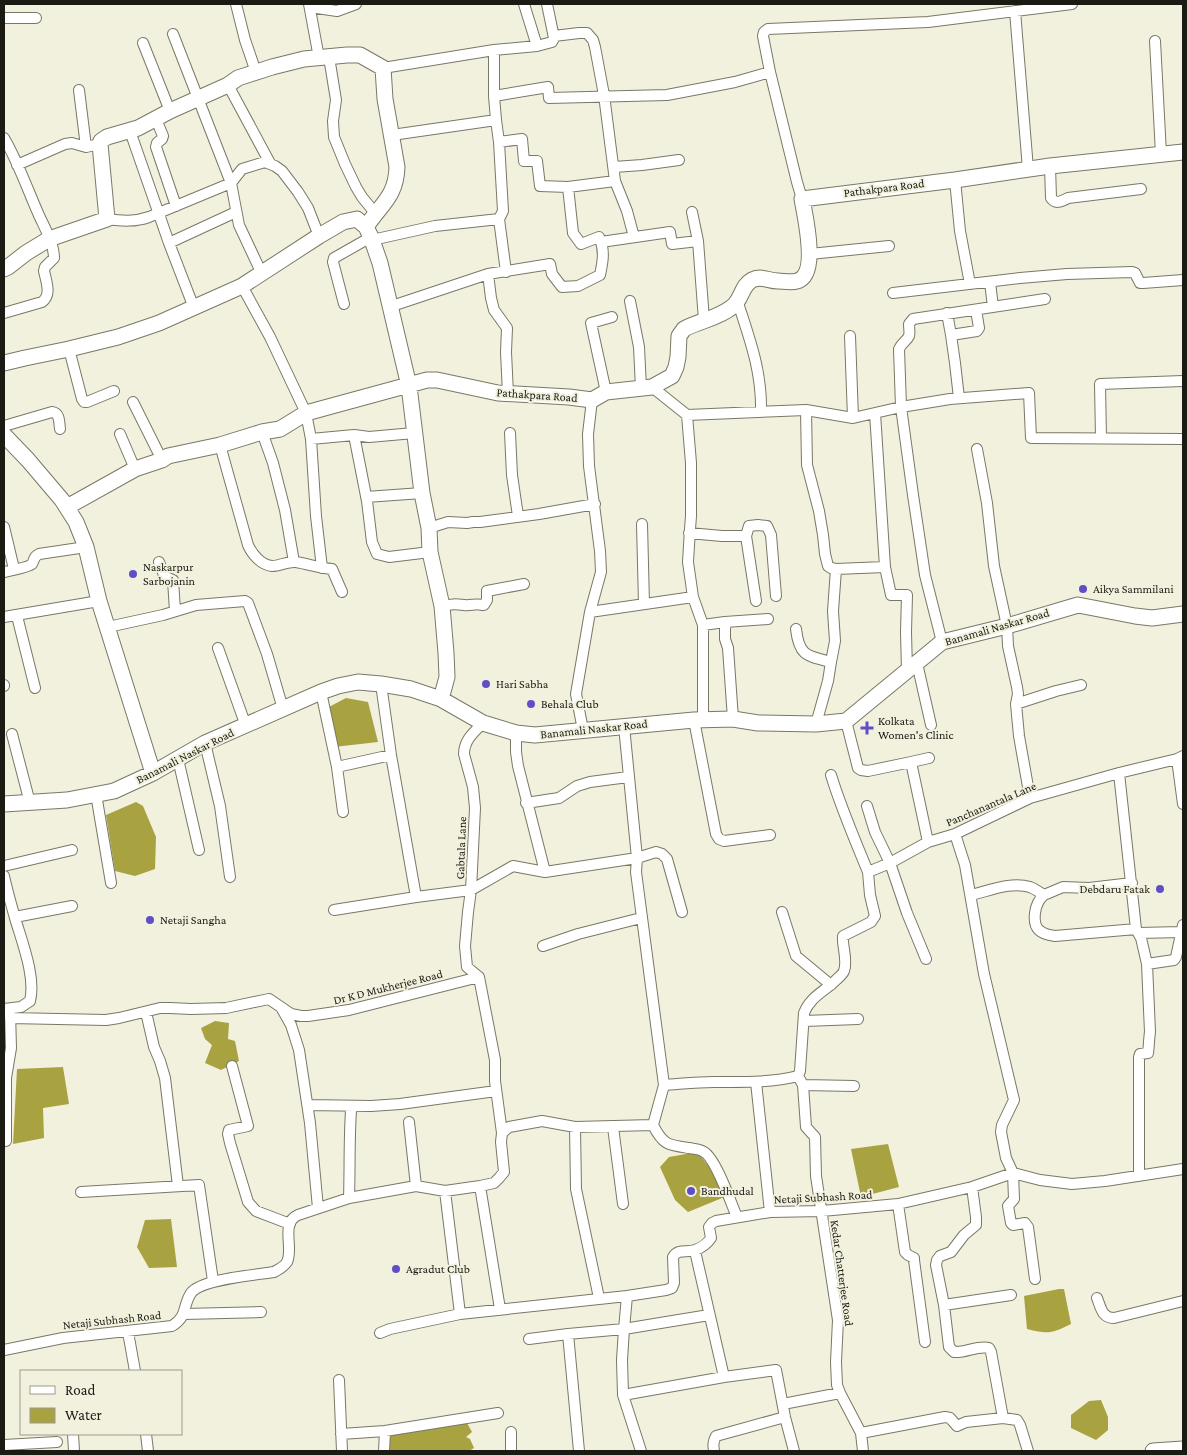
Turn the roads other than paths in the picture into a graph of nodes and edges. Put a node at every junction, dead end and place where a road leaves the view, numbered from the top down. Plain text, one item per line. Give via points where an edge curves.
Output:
1 (236, 4) edge
2 (356, 4) edge
3 (524, 4) edge
4 (547, 4) edge
5 (1072, 4) edge
6 (310, 5) edge
7 (1015, 11) junction
8 (4, 18) edge
9 (36, 18) dead end
10 (173, 34) dead end
11 (554, 36) junction
12 (1155, 41) dead end
13 (143, 43) dead end
14 (537, 46) junction
15 (494, 50) junction
16 (324, 57) junction
17 (383, 68) junction
18 (256, 72) junction
19 (770, 72) junction
20 (228, 85) junction
21 (79, 90) dead end
22 (604, 95) junction
23 (494, 96) junction
24 (198, 97) junction
25 (170, 111) junction
26 (156, 119) junction
27 (496, 120) junction
28 (130, 131) junction
29 (392, 135) junction
30 (4, 138) edge
31 (499, 142) junction
32 (93, 145) junction
33 (1183, 152) edge
34 (1161, 154) junction
35 (679, 160) dead end
36 (270, 163) junction
37 (17, 165) junction
38 (1050, 166) junction
39 (614, 167) junction
40 (1028, 169) junction
41 (955, 180) junction
42 (614, 181) junction
43 (230, 183) junction
44 (568, 187) junction
45 (1141, 189) dead end
46 (802, 199) junction
47 (176, 206) junction
48 (236, 212) junction
49 (692, 212) dead end
50 (159, 213) junction
51 (375, 213) junction
52 (107, 219) junction
53 (499, 219) junction
54 (370, 234) junction
55 (319, 236) junction
56 (634, 237) junction
57 (49, 239) junction
58 (698, 241) junction
59 (601, 242) junction
60 (169, 243) junction
61 (889, 246) dead end
62 (810, 254) junction
63 (4, 269) edge
64 (506, 272) junction
65 (262, 274) junction
66 (488, 274) junction
67 (1183, 280) edge
68 (990, 282) junction
69 (970, 284) junction
70 (242, 286) junction
71 (893, 293) dead end
72 (1045, 299) dead end
73 (630, 301) dead end
74 (738, 303) junction
75 (344, 304) dead end
76 (392, 306) junction
77 (993, 307) junction
78 (194, 308) junction
79 (976, 310) junction
80 (4, 313) edge
81 (947, 313) junction
82 (612, 317) dead end
83 (704, 320) junction
84 (850, 336) dead end
85 (951, 336) junction
86 (69, 349) junction
87 (4, 363) edge
88 (1183, 381) edge
89 (409, 386) junction
90 (646, 388) junction
91 (114, 391) dead end
92 (606, 392) junction
93 (508, 394) junction
94 (959, 398) junction
95 (592, 400) junction
96 (134, 402) dead end
97 (901, 407) junction
98 (806, 410) junction
99 (761, 412) junction
100 (874, 412) junction
101 (306, 413) junction
102 (687, 415) junction
103 (853, 418) junction
104 (4, 426) edge
105 (60, 429) dead end
106 (262, 432) junction
107 (510, 433) dead end
108 (120, 434) dead end
109 (414, 434) junction
110 (4, 435) edge
111 (354, 435) junction
112 (1101, 438) junction
113 (311, 439) junction
114 (1183, 439) edge
115 (220, 444) junction
116 (977, 449) dead end
117 (162, 460) junction
118 (136, 469) junction
119 (422, 492) junction
120 (366, 497) junction
121 (594, 504) junction
122 (67, 507) junction
123 (518, 516) junction
124 (642, 524) dead end
125 (4, 527) edge
126 (430, 528) junction
127 (689, 533) junction
128 (746, 536) junction
129 (86, 547) junction
130 (430, 552) junction
131 (159, 562) dead end
132 (294, 562) junction
133 (885, 567) junction
134 (322, 568) junction
135 (836, 569) junction
136 (9, 571) edge
137 (524, 584) dead end
138 (342, 592) dead end
139 (776, 596) dead end
140 (693, 597) junction
141 (99, 601) junction
142 (756, 601) dead end
143 (644, 604) junction
144 (442, 606) junction
145 (175, 611) junction
146 (590, 612) junction
147 (1183, 614) edge
148 (17, 616) junction
149 (4, 617) edge
150 (768, 619) dead end
151 (725, 622) junction
152 (703, 625) junction
153 (1007, 626) junction
154 (108, 627) junction
155 (796, 629) dead end
156 (942, 642) junction
157 (218, 648) dead end
158 (831, 662) junction
159 (912, 667) junction
160 (380, 684) junction
161 (1081, 685) dead end
162 (35, 688) dead end
163 (321, 692) junction
164 (441, 699) junction
165 (1016, 704) junction
166 (283, 709) junction
167 (733, 719) junction
168 (699, 720) junction
169 (846, 722) junction
170 (483, 723) junction
171 (816, 724) junction
172 (931, 725) dead end
173 (246, 726) junction
174 (624, 726) junction
175 (583, 730) junction
176 (516, 733) junction
177 (12, 734) dead end
178 (205, 743) junction
179 (391, 755) junction
180 (929, 758) dead end
181 (1180, 758) edge
182 (178, 759) junction
183 (910, 762) junction
184 (338, 766) junction
185 (1119, 772) junction
186 (153, 773) junction
187 (831, 775) dead end
188 (628, 776) junction
189 (96, 794) junction
190 (1030, 798) junction
191 (30, 803) junction
192 (526, 803) junction
193 (4, 804) edge
194 (1183, 804) edge
195 (867, 806) dead end
196 (343, 812) dead end
197 (955, 834) junction
198 (770, 835) dead end
199 (928, 842) junction
200 (72, 850) dead end
201 (199, 850) dead end
202 (637, 858) junction
203 (890, 863) junction
204 (4, 866) edge
205 (545, 872) junction
206 (868, 872) junction
207 (4, 876) edge
208 (230, 877) dead end
209 (111, 882) dead end
210 (1132, 883) junction
211 (472, 890) junction
212 (1044, 895) junction
213 (971, 896) junction
214 (416, 897) junction
215 (72, 906) dead end
216 (334, 910) dead end
217 (682, 912) dead end
218 (782, 912) dead end
219 (15, 918) junction
220 (641, 918) junction
221 (1182, 928) edge
222 (1138, 931) junction
223 (543, 946) dead end
224 (926, 959) dead end
225 (1147, 964) junction
226 (479, 977) junction
227 (831, 985) junction
228 (282, 1009) junction
229 (8, 1012) edge
230 (146, 1012) junction
231 (858, 1019) dead end
232 (804, 1021) junction
233 (232, 1066) dead end
234 (801, 1081) junction
235 (756, 1082) junction
236 (664, 1085) junction
237 (854, 1086) dead end
238 (496, 1091) junction
239 (308, 1106) junction
240 (351, 1111) dead end
241 (5, 1112) edge
242 (409, 1122) dead end
243 (653, 1125) junction
244 (575, 1127) junction
245 (613, 1127) junction
246 (502, 1133) junction
247 (6, 1141) dead end
248 (1183, 1169) edge
249 (1013, 1173) junction
250 (1139, 1176) junction
251 (178, 1186) junction
252 (416, 1186) junction
253 (480, 1186) junction
254 (972, 1186) junction
255 (445, 1191) junction
256 (81, 1192) dead end
257 (348, 1198) junction
258 (623, 1204) dead end
259 (898, 1204) junction
260 (318, 1208) junction
261 (822, 1211) junction
262 (770, 1212) junction
263 (737, 1217) junction
264 (290, 1224) junction
265 (695, 1251) junction
266 (1035, 1279) dead end
267 (213, 1281) junction
268 (1011, 1295) dead end
269 (627, 1296) junction
270 (599, 1298) junction
271 (1097, 1298) dead end
272 (1183, 1301) edge
273 (944, 1306) junction
274 (500, 1309) junction
275 (261, 1312) dead end
276 (184, 1314) junction
277 (460, 1314) junction
278 (708, 1315) junction
279 (624, 1330) junction
280 (128, 1332) junction
281 (380, 1333) dead end
282 (568, 1334) junction
283 (529, 1339) dead end
284 (925, 1342) dead end
285 (4, 1350) edge
286 (135, 1370) edge
287 (724, 1377) junction
288 (339, 1380) dead end
289 (840, 1393) junction
290 (623, 1395) junction
291 (783, 1404) junction
292 (498, 1413) dead end
293 (785, 1416) junction
294 (1003, 1418) junction
295 (385, 1431) junction
296 (511, 1432) dead end
297 (861, 1433) junction
298 (341, 1434) junction
299 (73, 1435) edge
300 (146, 1435) edge
301 (57, 1442) dead end
302 (4, 1445) edge
303 (1183, 1449) edge
304 (74, 1451) edge
305 (148, 1451) edge
306 (342, 1451) edge
307 (384, 1451) edge
308 (511, 1451) edge
309 (579, 1451) edge
310 (640, 1451) edge
311 (714, 1451) edge
312 (794, 1451) edge
313 (863, 1451) edge
314 (1028, 1451) edge
315 (1153, 1451) edge

1 - 18 street
2 - 6 street via 337,11
3 - 14 street
4 - 11 street
5 - 7 street
6 - 16 street
7 - 19 street via 928,22 768,29 763,36
7 - 40 street
8 - 9 street
10 - 24 street
11 - 14 street via 552,42
11 - 22 street via 587,33 595,47
12 - 34 street
13 - 25 street
14 - 15 street
15 - 17 street
15 - 23 street
16 - 17 street via 360,55
16 - 18 street
16 - 51 street via 336,100 334,137 356,187
17 - 29 street
18 - 20 street
19 - 22 street via 667,95
19 - 46 street
20 - 24 street
20 - 36 street
21 - 32 street
22 - 23 street via 549,98 548,87
22 - 39 street
23 - 27 street
24 - 25 street
24 - 43 street
25 - 26 street
26 - 28 street
26 - 47 street via 163,136 156,147
27 - 29 street
27 - 31 street
28 - 32 street via 107,137
28 - 50 street
29 - 51 street via 397,177 386,203
30 - 37 street
31 - 44 street via 522,138 524,161 537,161 540,186
31 - 53 street via 503,211
32 - 37 street via 65,144
32 - 52 street
33 - 34 street, Pathakpara Road
34 - 38 street, Pathakpara Road
35 - 39 street
36 - 43 street via 242,170
36 - 55 street via 282,171 298,192
37 - 57 street
38 - 40 street, Pathakpara Road
38 - 45 street via 1053,201
39 - 42 street
40 - 41 street, Pathakpara Road
41 - 46 street, Pathakpara Road
41 - 69 street
42 - 44 street
42 - 56 street
43 - 47 street
43 - 48 street
44 - 59 street via 573,233 581,244 599,237
46 - 62 street, Pathakpara Road
47 - 50 street
48 - 60 street
48 - 65 street
49 - 58 street
50 - 52 street via 139,220
50 - 60 street
51 - 54 street
52 - 57 street
53 - 54 street
53 - 64 street
54 - 55 street via 356,219 343,222
54 - 75 street via 334,258
54 - 76 street
55 - 65 street
56 - 58 street via 670,232 672,244
56 - 59 street
57 - 63 street
57 - 80 street via 54,258 44,270 46,299
58 - 83 street
59 - 64 street via 604,257 600,275 578,286 562,287 552,274 550,264
60 - 78 street
61 - 62 street
62 - 74 street, Pathakpara Road via 803,278 774,281 759,277 745,286
64 - 66 street
65 - 70 street
66 - 76 street
66 - 93 street via 494,310 507,328
67 - 68 street via 1140,283 1132,272 1068,274
68 - 69 street
68 - 77 street
69 - 71 street
70 - 78 street
70 - 101 street
72 - 77 street
73 - 90 street
74 - 83 street, Pathakpara Road via 722,314
74 - 99 street via 757,365 762,392
76 - 89 street
77 - 79 street
78 - 86 street via 118,337
79 - 81 street
79 - 85 street via 977,331
81 - 85 street
81 - 97 street via 914,319 908,324 910,335 899,348
82 - 92 street via 591,323
83 - 90 street, Pathakpara Road via 684,329 679,336 672,376
84 - 103 street
85 - 94 street
86 - 87 street
86 - 91 street via 84,402
88 - 112 street via 1100,384
89 - 93 street, Pathakpara Road via 438,380
89 - 101 street, Pathakpara Road
89 - 109 street
90 - 92 street, Pathakpara Road
90 - 102 street
92 - 95 street, Pathakpara Road
93 - 95 street, Pathakpara Road
94 - 97 street
94 - 112 street via 1029,393 1031,438
95 - 121 street via 588,434
96 - 117 street
97 - 100 street
97 - 156 street via 925,575
98 - 99 street
98 - 103 street
98 - 135 street via 807,465 826,560 828,566
99 - 102 street
100 - 103 street
100 - 133 street
101 - 106 street, Pathakpara Road via 280,430
101 - 113 street
102 - 127 street via 692,516
104 - 105 street via 52,412 58,415
106 - 115 street, Pathakpara Road
106 - 132 street via 285,510
107 - 123 street
108 - 118 street
109 - 111 street via 368,438
109 - 119 street
110 - 122 street
111 - 113 street
111 - 120 street
112 - 114 street
113 - 134 street
115 - 117 street, Pathakpara Road
115 - 132 street via 250,550 268,565
116 - 153 street via 994,566
117 - 118 street, Pathakpara Road
118 - 122 street, Pathakpara Road
119 - 120 street
119 - 126 street
120 - 130 street via 372,542 377,554 389,557
121 - 123 street
121 - 146 street via 601,572
122 - 129 street
123 - 126 street via 468,523 448,522
124 - 143 street
125 - 136 street
126 - 130 street
127 - 128 street
127 - 140 street via 688,562
128 - 139 street via 749,526 767,526 771,535
128 - 142 street
129 - 136 street via 39,554 32,564
129 - 141 street
130 - 144 street
131 - 145 street via 166,578 172,580
132 - 134 street
133 - 135 street
133 - 159 street via 892,595 907,595 906,632
134 - 138 street via 332,569
135 - 158 street via 835,641
137 - 144 street via 487,591 487,600 482,606 457,603
140 - 143 street
140 - 152 street
141 - 148 street
141 - 154 street
143 - 146 street
144 - 164 street via 447,677
145 - 154 street
145 - 166 street via 196,605 248,603 268,654
146 - 175 street via 576,694
147 - 153 street, Banamali Naskar Road via 1152,618 1078,606
148 - 149 street
148 - 162 street
150 - 151 street
151 - 152 street
151 - 167 street
152 - 168 street
153 - 156 street, Banamali Naskar Road
153 - 165 street via 1018,694
154 - 186 street
155 - 158 street via 798,644 805,653
156 - 159 street, Banamali Naskar Road
157 - 173 street
158 - 171 street
159 - 169 street, Banamali Naskar Road
159 - 172 street
160 - 163 street, Banamali Naskar Road via 358,682
160 - 164 street, Banamali Naskar Road
160 - 179 street
161 - 165 street
163 - 166 street, Banamali Naskar Road
163 - 184 street
164 - 170 street, Banamali Naskar Road
165 - 190 street
166 - 173 street, Banamali Naskar Road
167 - 168 street, Banamali Naskar Road
167 - 171 street, Banamali Naskar Road
168 - 174 street, Banamali Naskar Road
168 - 198 street via 716,834 724,841
169 - 171 street, Banamali Naskar Road
169 - 183 street via 858,768 868,771
170 - 176 street, Banamali Naskar Road
170 - 211 street, Gabtala Lane via 467,740 464,749 475,808
173 - 178 street, Banamali Naskar Road
174 - 175 street, Banamali Naskar Road
174 - 188 street
175 - 176 street, Banamali Naskar Road via 535,735
176 - 192 street via 516,752
177 - 191 street
178 - 182 street, Banamali Naskar Road
178 - 208 street via 220,806
179 - 184 street
179 - 214 street
180 - 183 street
181 - 185 street, Panchanantala Lane
181 - 194 street
182 - 186 street, Banamali Naskar Road
182 - 201 street
183 - 199 street
184 - 196 street
185 - 190 street, Panchanantala Lane
185 - 210 street
186 - 189 street, Banamali Naskar Road via 114,791
187 - 206 street
188 - 192 street via 590,782 559,798
188 - 202 street
189 - 191 street, Banamali Naskar Road
189 - 209 street
190 - 197 street, Panchanantala Lane
191 - 193 street, Banamali Naskar Road
192 - 205 street
195 - 203 street
197 - 199 street, Panchanantala Lane
197 - 213 street
199 - 203 street, Panchanantala Lane
200 - 204 street
202 - 205 street
202 - 217 street via 656,852 667,859
202 - 220 street
203 - 206 street, Panchanantala Lane
203 - 224 street
205 - 211 street via 514,866
206 - 227 street, Kedar Chatterjee Road via 875,916 871,922 843,936 844,972
207 - 219 street
210 - 212 street via 1089,888 1063,887
210 - 222 street
211 - 214 street
211 - 226 street, Gabtala Lane via 465,946 466,967
212 - 213 street via 1017,885
212 - 222 street via 1036,905 1034,921 1040,931 1048,935
213 - 249 street via 984,974 1014,1100 1001,1132 1006,1158
214 - 216 street
215 - 219 street
218 - 227 street via 796,956
219 - 229 street via 27,956 32,994 30,1002
220 - 223 street
220 - 236 street
221 - 222 street
221 - 225 street via 1174,960
222 - 225 street
225 - 250 street via 1150,1032 1148,1053 1139,1057
226 - 228 street, Dr K D Mukherjee Road via 328,1014 301,1016
226 - 238 street via 495,1060
227 - 232 street, Kedar Chatterjee Road via 809,1003
228 - 230 street, Dr K D Mukherjee Road via 269,999 226,1008 160,1008
228 - 239 street via 299,1050
229 - 230 street, Dr K D Mukherjee Road via 106,1020
229 - 241 street via 11,1048
230 - 251 street via 165,1078
231 - 232 street
232 - 234 street, Kedar Chatterjee Road
233 - 264 street via 248,1126 229,1130 228,1134 248,1202 256,1211
234 - 235 street
234 - 237 street
234 - 261 street, Kedar Chatterjee Road via 806,1127 815,1137 816,1176
235 - 236 street
235 - 262 street
236 - 243 street
238 - 239 street via 400,1104
238 - 246 street
239 - 260 street
240 - 257 street
241 - 247 street
242 - 252 street
243 - 245 street
243 - 263 street via 666,1143 696,1149 709,1157
244 - 245 street
244 - 246 street via 542,1121 510,1127
244 - 270 street via 576,1189
245 - 258 street
246 - 253 street via 504,1172 494,1182
248 - 250 street
249 - 250 street via 1072,1184
249 - 254 street, Netaji Subhash Road
249 - 266 street via 1014,1199 1008,1206 1010,1223 1028,1226
251 - 256 street
251 - 267 street via 199,1185
252 - 255 street
252 - 257 street
253 - 255 street
253 - 274 street
254 - 259 street, Netaji Subhash Road
254 - 273 street via 976,1225 951,1252 937,1260
255 - 277 street
257 - 260 street
259 - 261 street, Netaji Subhash Road
259 - 284 street via 905,1252 914,1258
260 - 264 street via 293,1217
261 - 262 street, Netaji Subhash Road
261 - 289 street, Kedar Chatterjee Road via 838,1320 836,1362
262 - 263 street, Netaji Subhash Road
263 - 265 street, Netaji Subhash Road via 712,1223 709,1227 711,1238
264 - 267 street via 288,1256 282,1268
265 - 269 street via 675,1253 672,1288
265 - 278 street
267 - 276 street via 193,1290
268 - 273 street
269 - 270 street
269 - 279 street
270 - 274 street
271 - 272 street via 1104,1315 1109,1318
273 - 294 street via 949,1347 954,1352 989,1348
274 - 277 street
275 - 276 street
276 - 280 street, Netaji Subhash Road via 172,1326
277 - 281 street
278 - 279 street
278 - 287 street
279 - 282 street
279 - 290 street
280 - 285 street, Netaji Subhash Road via 63,1338
280 - 286 street
282 - 283 street
282 - 309 street
287 - 290 street
287 - 291 street via 776,1370
288 - 298 street
289 - 291 street
289 - 297 street, Kedar Chatterjee Road
290 - 310 street
291 - 293 street
292 - 295 street
293 - 311 street via 716,1436
293 - 312 street
294 - 297 street via 966,1422 958,1426 945,1417
294 - 314 street via 1017,1420
295 - 298 street
295 - 307 street
296 - 308 street
297 - 313 street, Kedar Chatterjee Road
298 - 306 street
299 - 304 street
300 - 305 street
301 - 302 street
303 - 315 street

